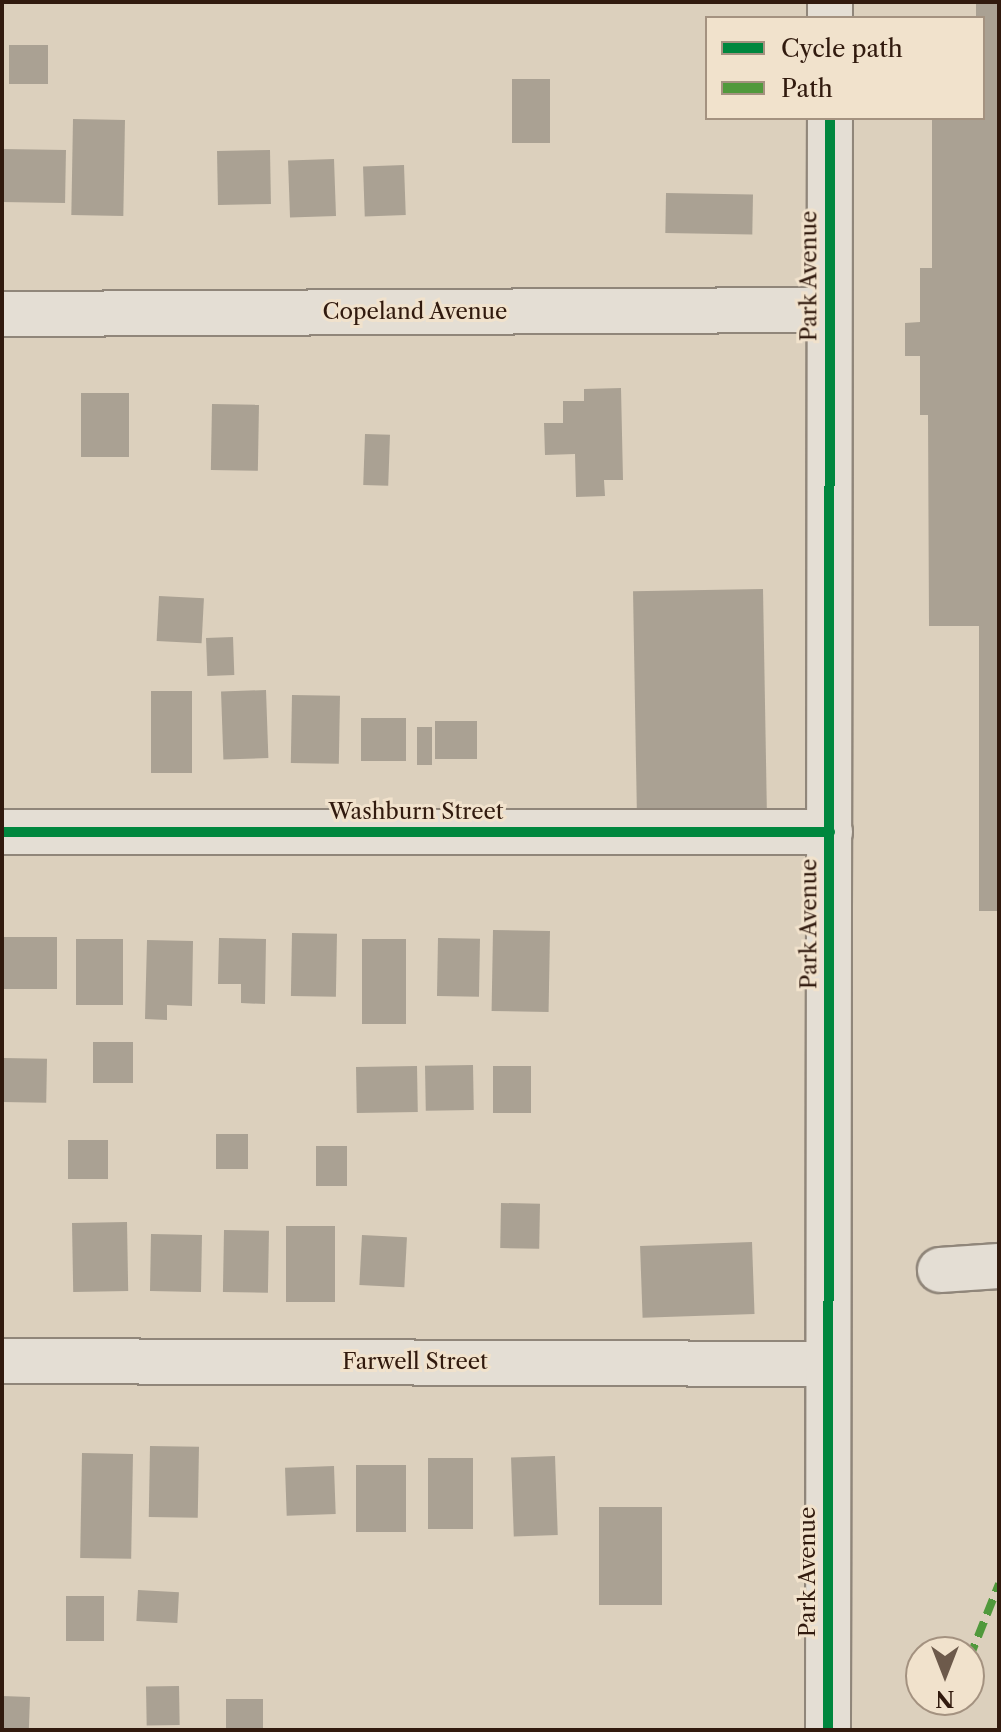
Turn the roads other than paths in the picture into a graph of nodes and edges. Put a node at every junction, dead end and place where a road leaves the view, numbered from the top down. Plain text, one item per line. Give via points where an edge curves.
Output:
1 (830, 120) edge
2 (829, 310) junction
3 (2, 314) edge
4 (2, 832) edge
5 (830, 832) junction
6 (999, 1266) edge
7 (940, 1270) dead end
8 (2, 1361) edge
9 (828, 1364) junction
10 (828, 1730) edge

1 - 2 street, Park Avenue
2 - 3 street, Copeland Avenue
2 - 5 street, Park Avenue
4 - 5 street, Washburn Street
5 - 9 street, Park Avenue
6 - 7 street
8 - 9 street, Farwell Street
9 - 10 street, Park Avenue

